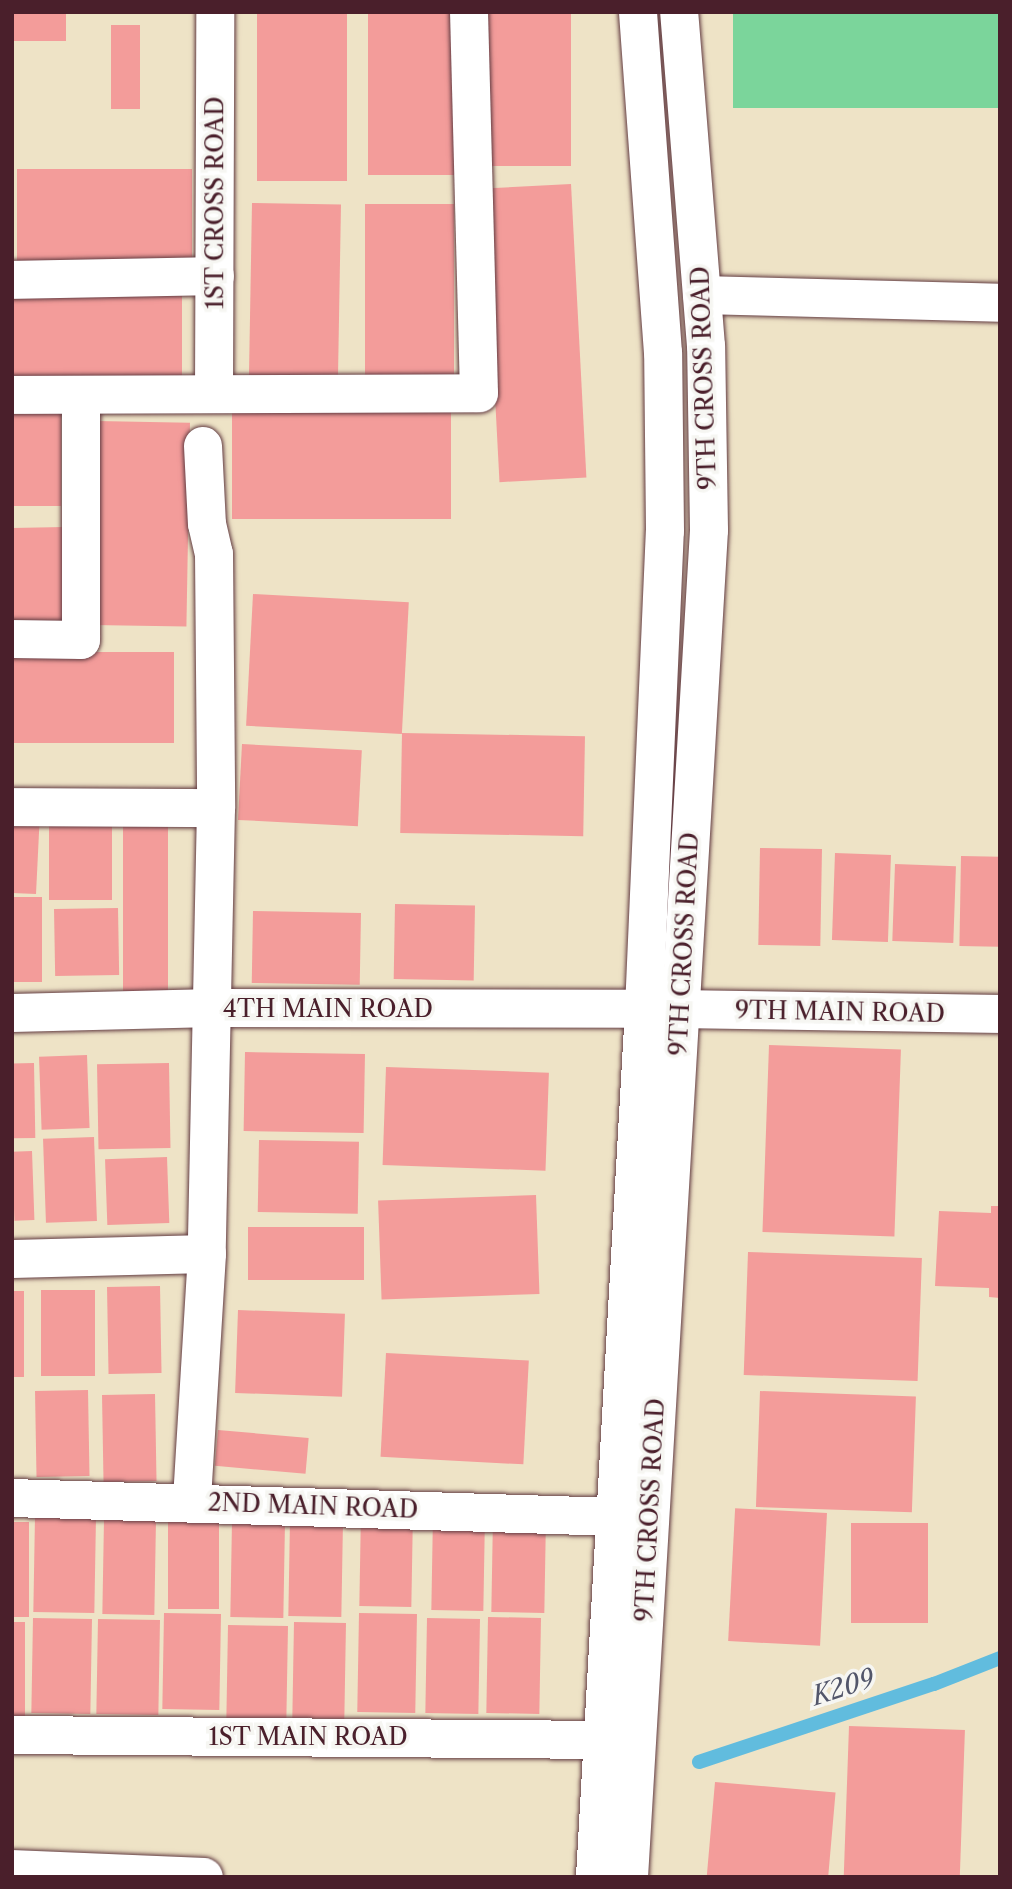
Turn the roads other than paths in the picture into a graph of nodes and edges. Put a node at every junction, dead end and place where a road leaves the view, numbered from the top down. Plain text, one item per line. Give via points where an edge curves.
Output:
1 (215, 12) edge
2 (469, 12) edge
3 (638, 12) edge
4 (679, 12) edge
5 (215, 276) junction
6 (12, 280) edge
7 (702, 295) junction
8 (1000, 303) edge
9 (214, 393) junction
10 (12, 395) edge
11 (81, 395) junction
12 (203, 446) dead end
13 (12, 639) edge
14 (12, 807) edge
15 (216, 808) junction
16 (214, 1008) junction
17 (662, 1009) junction
18 (12, 1013) edge
19 (1000, 1014) edge
20 (207, 1254) junction
21 (12, 1259) edge
22 (12, 1498) edge
23 (192, 1502) junction
24 (615, 1517) junction
25 (12, 1735) edge
26 (604, 1740) junction
27 (12, 1869) edge
28 (204, 1877) edge
29 (595, 1877) edge
30 (629, 1877) edge

1 - 5 street, 1ST CROSS ROAD
2 - 9 street via 479,393
3 - 17 street, 9TH CROSS ROAD via 663,353
4 - 7 street, 9TH CROSS ROAD
5 - 6 street
5 - 9 street, 1ST CROSS ROAD
7 - 8 street
7 - 17 street, 9TH CROSS ROAD via 709,530
9 - 11 street
10 - 11 street
11 - 13 street via 80,640
12 - 15 street via 207,524 214,554
14 - 15 street
15 - 16 street
16 - 17 street, 4TH MAIN ROAD
16 - 18 street, 4TH MAIN ROAD
16 - 20 street
17 - 19 street, 9TH MAIN ROAD
17 - 24 street, 9TH CROSS ROAD
17 - 30 street, 9TH CROSS ROAD
20 - 21 street
20 - 23 street
22 - 23 street, 2ND MAIN ROAD
23 - 24 street, 2ND MAIN ROAD
24 - 26 street, 9TH CROSS ROAD
25 - 26 street, 1ST MAIN ROAD
26 - 29 street, 9TH CROSS ROAD
27 - 28 street

